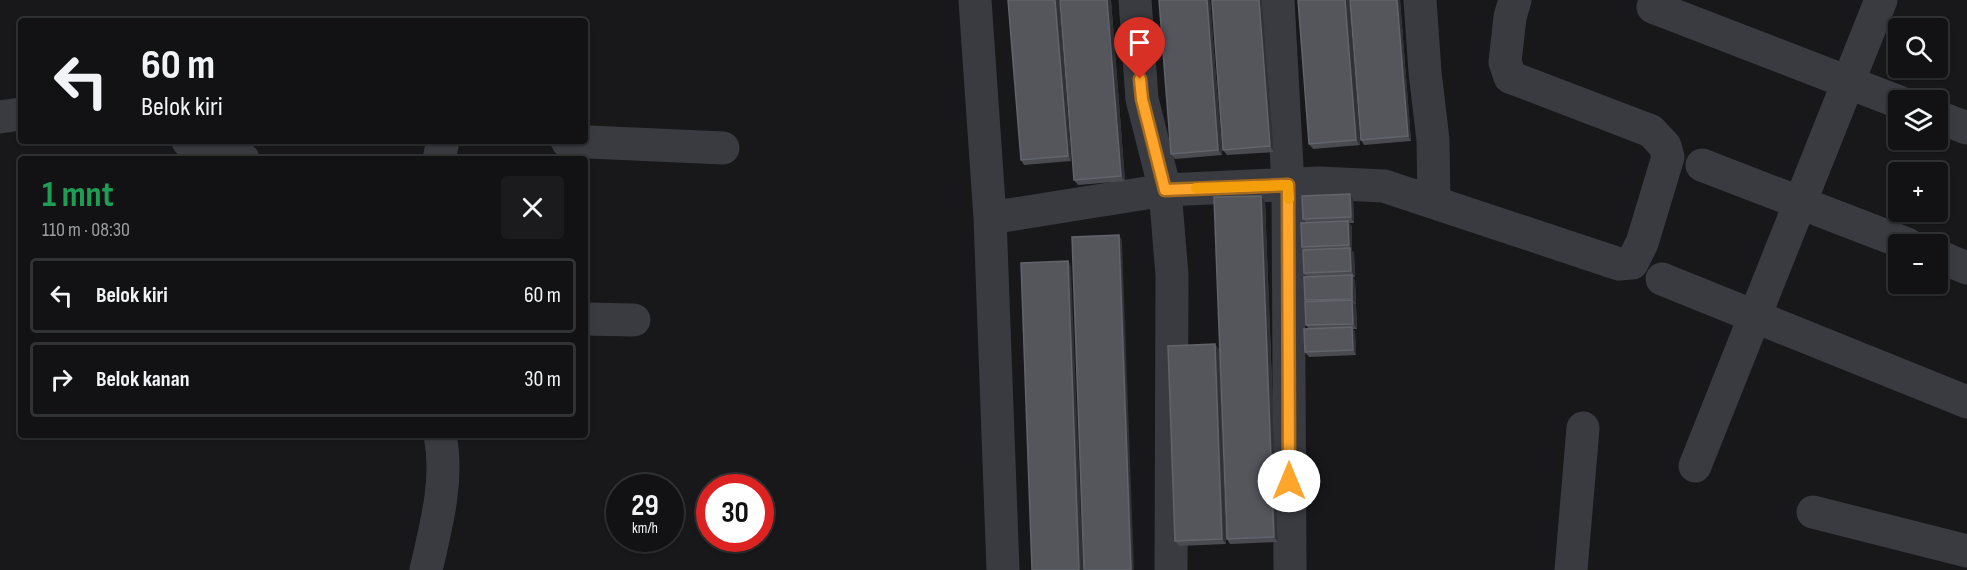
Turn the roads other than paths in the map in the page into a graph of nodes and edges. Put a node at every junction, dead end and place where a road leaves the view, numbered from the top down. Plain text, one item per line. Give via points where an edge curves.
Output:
1 (975, 0) edge
2 (1135, 0) edge
3 (1278, 0) edge
4 (1420, 0) edge
5 (1515, 0) edge
6 (1881, 0) edge
7 (1653, 7) dead end
8 (1848, 82) junction
9 (1888, 98) edge
10 (18, 114) edge
11 (0, 117) edge
12 (1948, 121) edge
13 (1967, 128) edge
14 (588, 142) edge
15 (197, 144) edge
16 (723, 148) dead end
17 (234, 156) edge
18 (1702, 165) dead end
19 (1288, 185) junction
20 (1165, 190) junction
21 (1434, 201) junction
22 (1800, 203) junction
23 (990, 218) junction
24 (1888, 237) edge
25 (1948, 260) edge
26 (1967, 268) edge
27 (1662, 279) dead end
28 (1755, 316) junction
29 (588, 319) edge
30 (634, 320) dead end
31 (1967, 402) edge
32 (1583, 428) dead end
33 (440, 438) edge
34 (1695, 466) dead end
35 (1813, 512) dead end
36 (1967, 551) edge
37 (426, 570) edge
38 (1004, 570) edge
39 (1171, 570) edge
40 (1290, 570) edge
41 (1571, 570) edge

1 - 23 street
2 - 20 street via 1142,99
3 - 19 street
4 - 21 street via 1433,140
5 - 21 street via 1505,62 1510,77 1651,131 1665,146 1668,157 1642,243 1632,263 1619,264
6 - 8 street
7 - 8 street
8 - 9 street
8 - 22 street
10 - 11 street
12 - 13 street
14 - 16 street
15 - 17 street
18 - 22 street
19 - 20 street
19 - 21 street via 1383,186
19 - 40 street
20 - 23 street
20 - 39 street via 1172,275
22 - 24 street
22 - 28 street
23 - 38 street
25 - 26 street
27 - 28 street
28 - 31 street
28 - 34 street
29 - 30 street
32 - 41 street
33 - 37 street via 440,512
35 - 36 street

